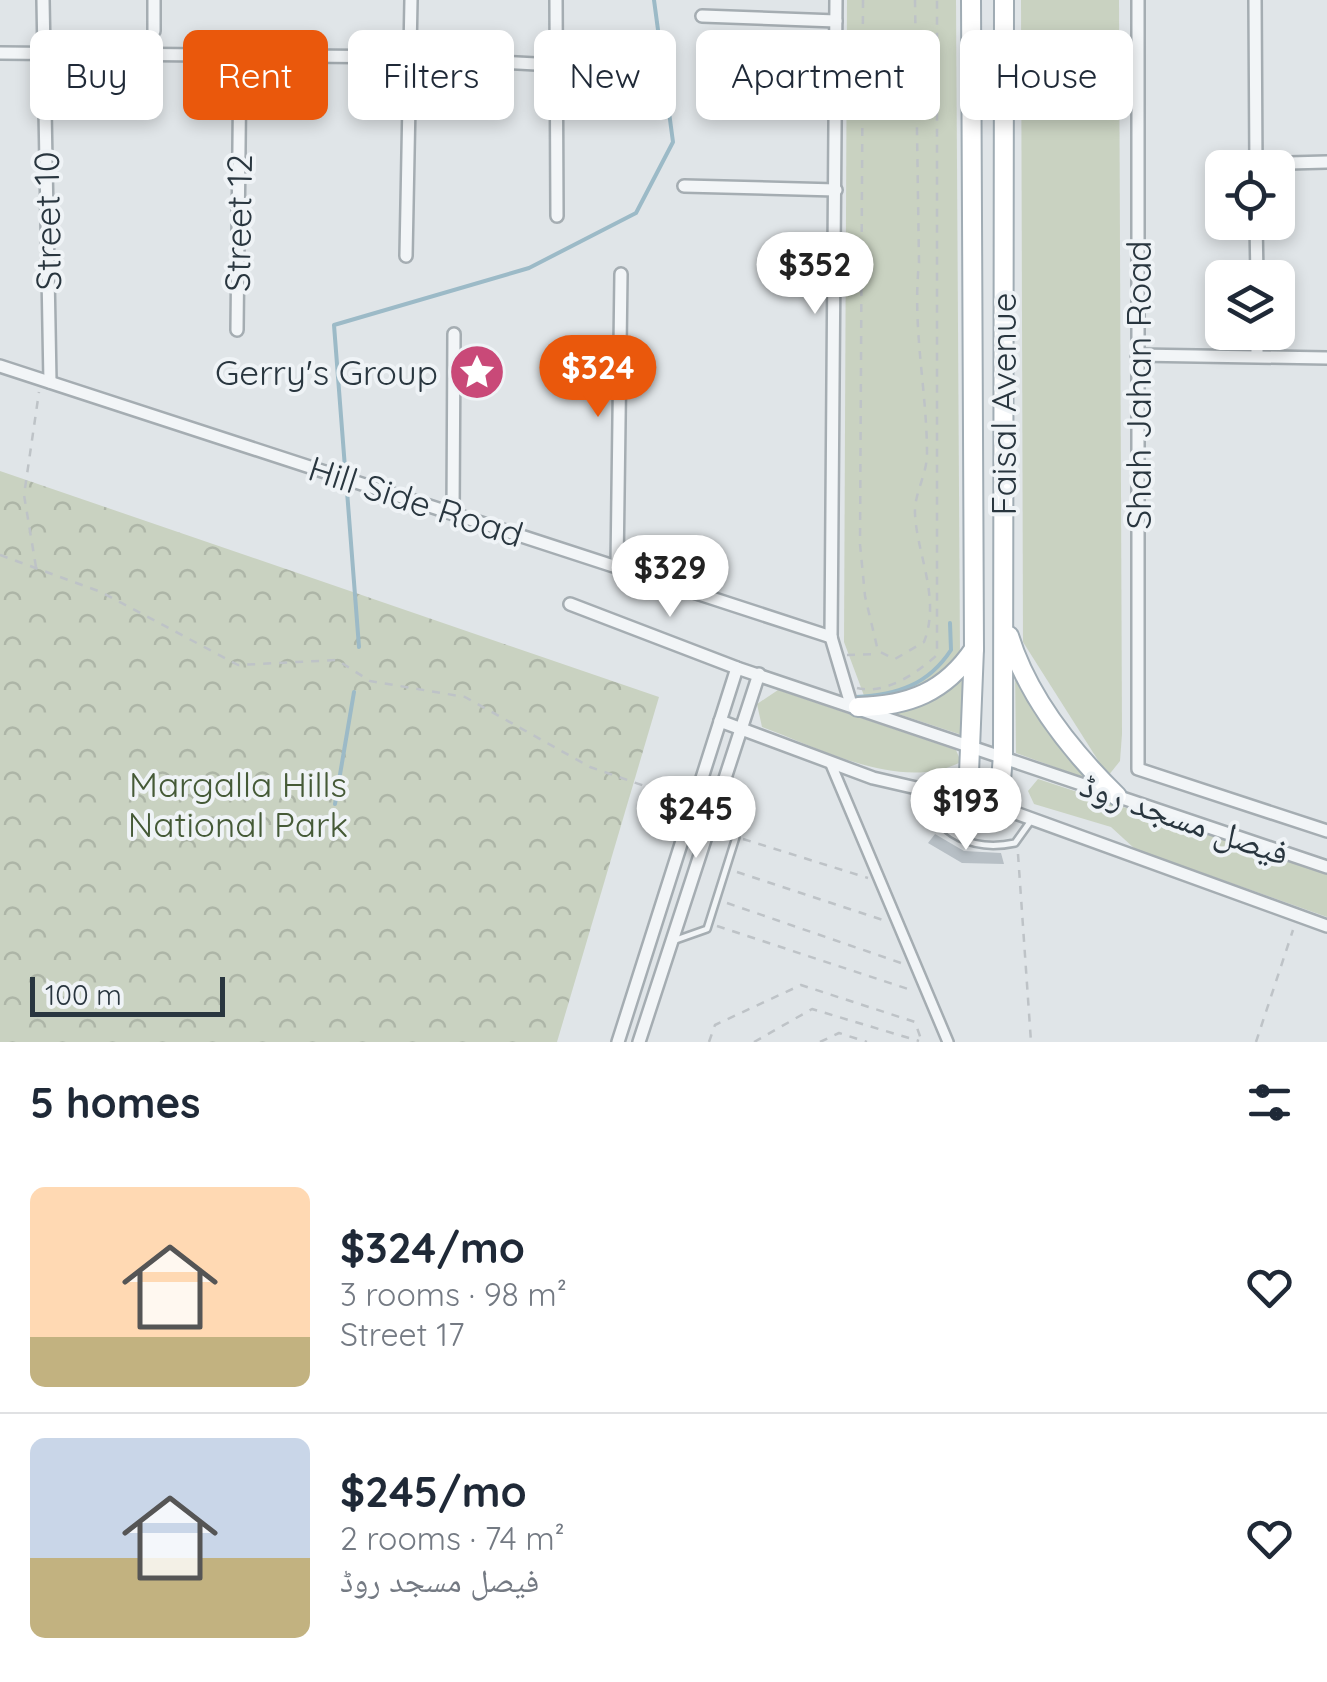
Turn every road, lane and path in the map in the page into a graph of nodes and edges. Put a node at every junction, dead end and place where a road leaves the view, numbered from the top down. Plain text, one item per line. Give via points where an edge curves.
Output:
1 (43, 0) edge
2 (154, 0) edge
3 (411, 0) edge
4 (556, 0) edge
5 (836, 0) edge
6 (864, 0) edge
7 (915, 0) edge
8 (937, 0) edge
9 (971, 0) edge
10 (1004, 0) edge
11 (1138, 0) edge
12 (1254, 0) edge
13 (702, 16) dead end
14 (836, 20) junction
15 (44, 30) edge
16 (154, 30) edge
17 (412, 30) edge
18 (556, 30) edge
19 (0, 53) edge
20 (30, 53) edge
21 (44, 120) edge
22 (239, 120) edge
23 (410, 120) edge
24 (556, 120) edge
25 (1256, 150) edge
26 (1327, 162) edge
27 (1295, 164) edge
28 (684, 186) dead end
29 (836, 190) junction
30 (557, 216) dead end
31 (406, 256) dead end
32 (620, 274) dead end
33 (237, 330) dead end
34 (454, 334) dead end
35 (1257, 350) edge
36 (1137, 355) junction
37 (1257, 356) junction
38 (1327, 358) edge
39 (0, 366) edge
40 (45, 381) junction
41 (452, 514) junction
42 (0, 555) edge
43 (618, 567) junction
44 (37, 568) junction
45 (570, 604) dead end
46 (1003, 616) junction
47 (832, 637) junction
48 (974, 649) junction
49 (838, 654) junction
50 (880, 654) junction
51 (737, 668) junction
52 (758, 674) junction
53 (846, 685) junction
54 (854, 706) junction
55 (720, 721) junction
56 (742, 729) junction
57 (973, 746) junction
58 (1003, 755) junction
59 (830, 762) junction
60 (930, 793) junction
61 (1117, 796) junction
62 (968, 798) junction
63 (693, 803) junction
64 (999, 807) junction
65 (717, 809) junction
66 (1031, 819) junction
67 (1327, 831) edge
68 (736, 837) junction
69 (1015, 843) junction
70 (1327, 867) edge
71 (726, 868) junction
72 (884, 883) junction
73 (716, 900) junction
74 (1298, 916) junction
75 (709, 924) junction
76 (901, 926) junction
77 (1327, 926) edge
78 (673, 941) junction
79 (918, 969) junction
80 (930, 996) junction
81 (932, 1036) dead end
82 (618, 1042) edge
83 (639, 1042) edge
84 (709, 1042) edge
85 (754, 1042) edge
86 (820, 1042) edge
87 (867, 1042) edge
88 (923, 1042) edge
89 (948, 1042) edge
90 (1031, 1042) edge
91 (1256, 1042) edge

1 - 15 street, Street 10
2 - 16 street
3 - 17 street
4 - 18 street
5 - 14 street
6 - 50 path via 860,544
7 - 50 path via 915,303 927,454 915,516 928,573 927,632 921,646 903,658
8 - 53 path via 937,655 917,674 894,682 866,690
9 - 48 main road, Faisal Avenue
10 - 46 main road, Faisal Avenue
11 - 36 street, Shah Jahan Road
12 - 25 street
13 - 14 street
14 - 29 street
19 - 20 street
21 - 40 street, Street 10
22 - 33 street, Street 12
23 - 31 street
24 - 30 street
26 - 27 street
28 - 29 street
29 - 47 street
32 - 43 street
34 - 41 street
35 - 37 street
36 - 37 street
36 - 67 street, Shah Jahan Road via 1138,769
37 - 38 street
39 - 40 street, Hill Side Road
40 - 41 street, Hill Side Road
40 - 44 path via 24,495
41 - 43 street, Hill Side Road
42 - 44 path
43 - 47 street, Hill Side Road
44 - 63 path via 101,592 238,665 337,660 370,681 465,698 590,767
45 - 51 street, فیصل مسجد روڈ
46 - 58 main road, Faisal Avenue
46 - 61 main road via 1016,658 1048,716
47 - 49 street
48 - 54 main road via 959,671 918,699
48 - 57 main road, Faisal Avenue
49 - 50 path
49 - 53 street
51 - 52 street, فیصل مسجد روڈ
51 - 55 street
52 - 54 street, فیصل مسجد روڈ
52 - 56 street
53 - 54 street
54 - 57 street, فیصل مسجد روڈ
55 - 56 street, فیصل مسجد روڈ
55 - 63 street
56 - 59 street, فیصل مسجد روڈ
56 - 65 street
57 - 58 street, فیصل مسجد روڈ
57 - 62 main road, Faisal Avenue
58 - 61 street, فیصل مسجد روڈ
58 - 64 main road, Faisal Avenue
59 - 60 street, فیصل مسجد روڈ
59 - 72 street
60 - 62 street, فیصل مسجد روڈ
60 - 69 lane via 941,825 966,843
61 - 70 street, فیصل مسجد روڈ
62 - 64 street, فیصل مسجد روڈ
63 - 82 street
64 - 66 street, فیصل مسجد روڈ
65 - 68 lane
65 - 78 street
66 - 69 lane, فیصل مسجد روڈ
66 - 74 street, فیصل مسجد روڈ
68 - 71 lane
68 - 72 path
69 - 90 path
71 - 73 lane
71 - 76 path
72 - 76 street
73 - 75 lane
73 - 79 path
74 - 77 street, فیصل مسجد روڈ
74 - 91 path, فیصل مسجد روڈ
75 - 78 lane
75 - 80 path
76 - 79 street
78 - 83 street
79 - 80 street
80 - 89 street
81 - 88 path
84 - 88 path via 714,1024 801,985 915,1022
85 - 88 path via 812,1009
86 - 87 path via 839,1032

